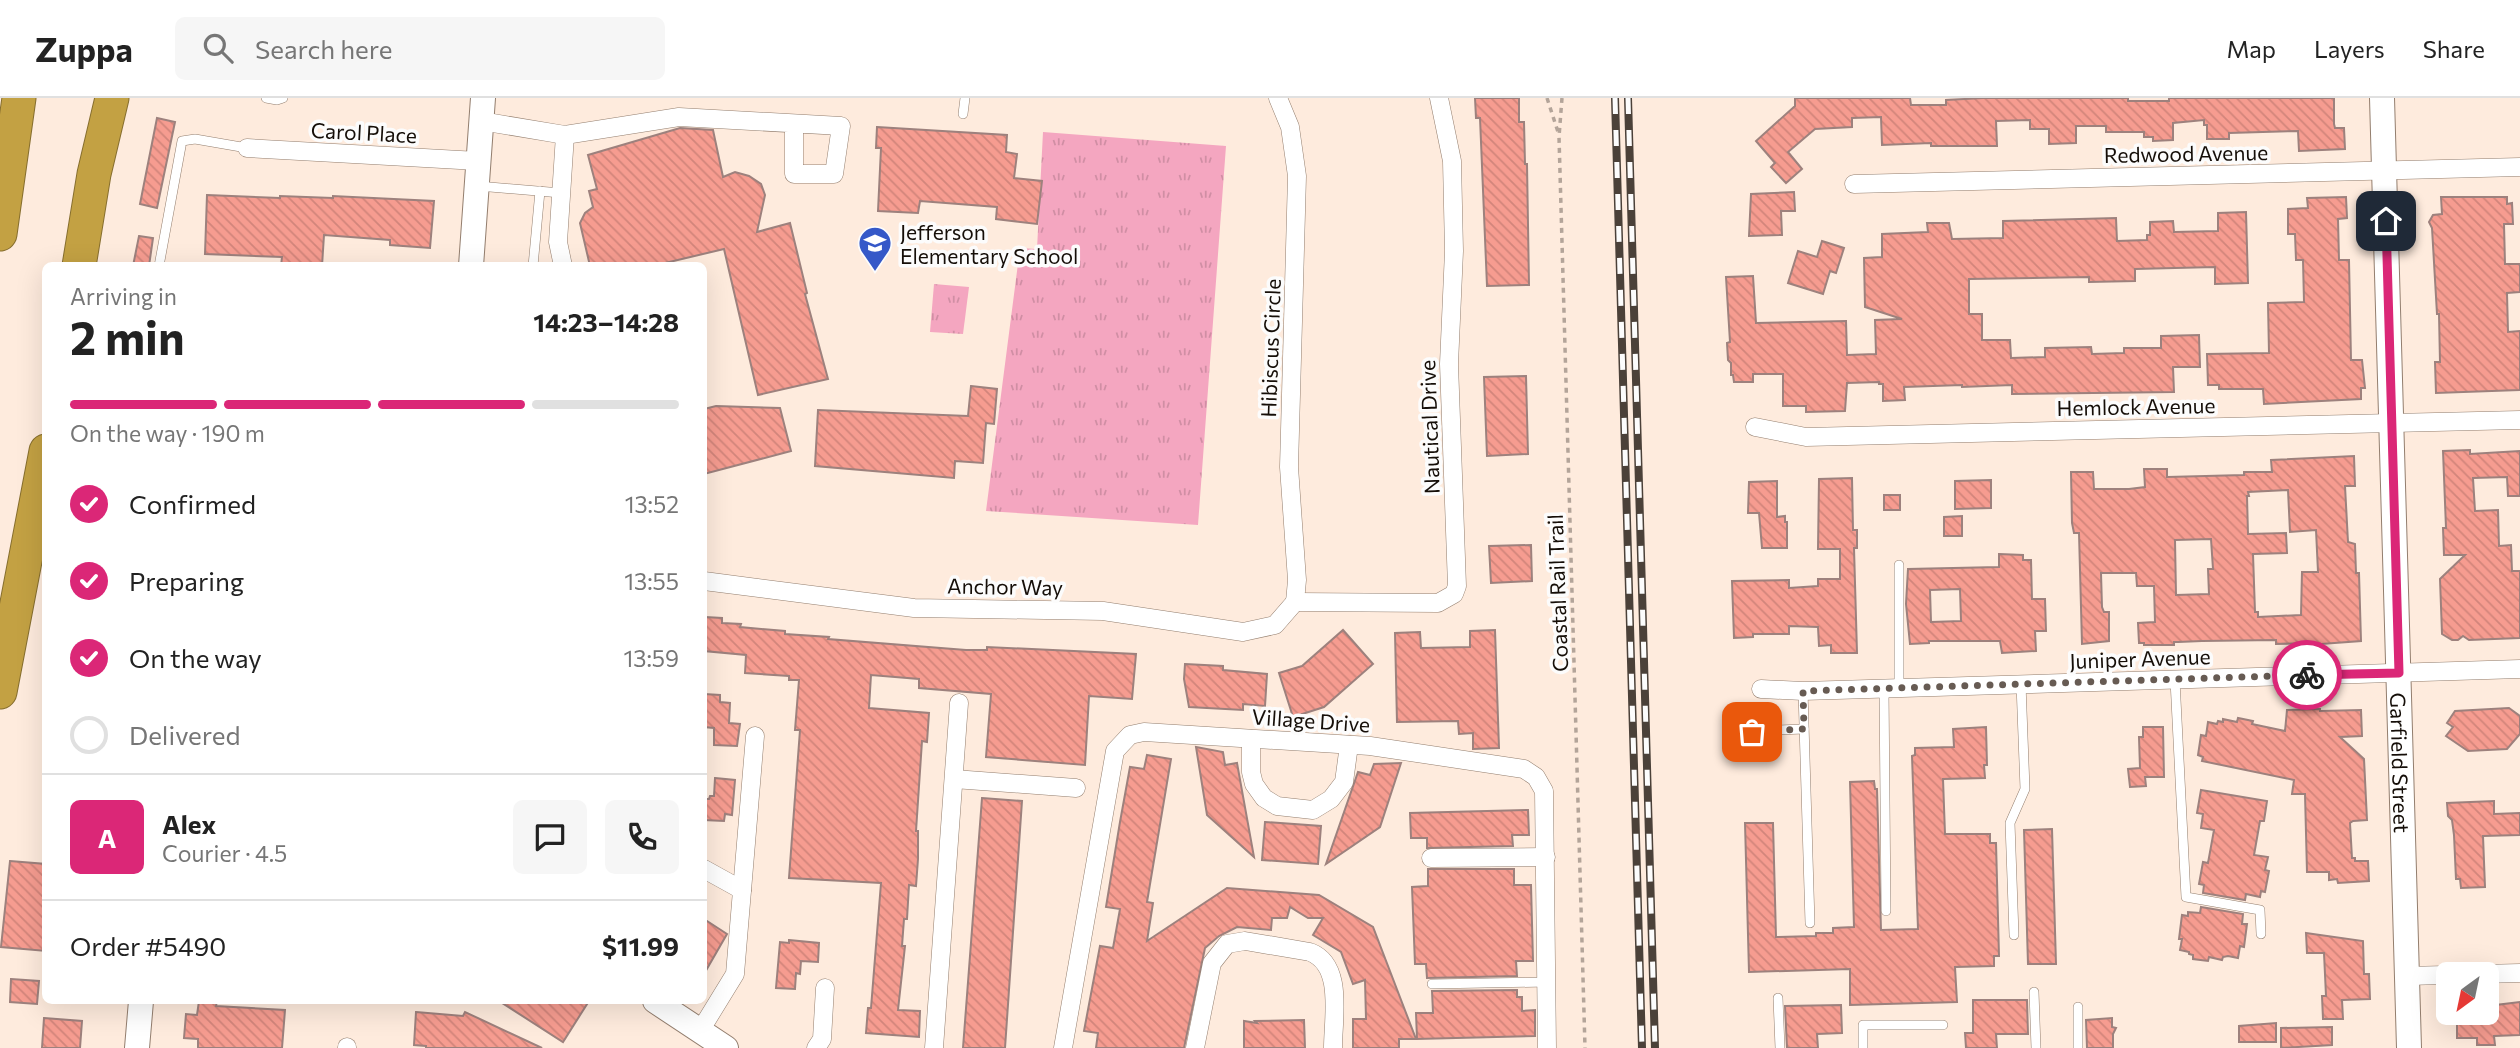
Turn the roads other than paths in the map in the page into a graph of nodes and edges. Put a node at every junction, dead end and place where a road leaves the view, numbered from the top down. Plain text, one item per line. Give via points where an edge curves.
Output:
1 (19, 98) edge
2 (111, 98) edge
3 (266, 98) edge
4 (284, 98) edge
5 (965, 98) edge
6 (1278, 98) edge
7 (1439, 98) edge
8 (2382, 98) edge
9 (482, 110) edge
10 (963, 114) dead end
11 (793, 124) dead end
12 (565, 135) junction
13 (247, 148) joint
14 (2520, 167) edge
15 (2384, 170) junction
16 (477, 174) junction
17 (1854, 184) dead end
18 (540, 191) junction
19 (561, 193) junction
20 (0, 234) edge
21 (80, 262) edge
22 (160, 262) edge
23 (471, 262) edge
24 (533, 262) edge
25 (562, 262) edge
26 (2520, 420) edge
27 (2392, 424) junction
28 (1755, 426) dead end
29 (42, 472) edge
30 (1899, 565) dead end
31 (707, 581) edge
32 (1295, 602) junction
33 (2520, 669) edge
34 (2399, 673) junction
35 (2175, 680) junction
36 (2021, 684) junction
37 (1891, 688) junction
38 (1761, 689) dead end
39 (1803, 691) junction
40 (0, 692) edge
41 (959, 703) dead end
42 (1804, 729) junction
43 (1752, 732) dead end
44 (755, 736) dead end
45 (1251, 739) junction
46 (1349, 745) junction
47 (954, 779) junction
48 (1076, 788) dead end
49 (1546, 857) junction
50 (1432, 858) dead end
51 (707, 871) edge
52 (742, 890) junction
53 (1886, 911) dead end
54 (1810, 923) dead end
55 (2260, 934) dead end
56 (2014, 935) dead end
57 (2520, 973) edge
58 (2407, 976) junction
59 (1547, 982) junction
60 (1432, 984) dead end
61 (825, 988) dead end
62 (2034, 992) dead end
63 (1778, 998) dead end
64 (141, 1004) edge
65 (660, 1004) edge
66 (2078, 1007) dead end
67 (1942, 1025) dead end
68 (700, 1031) junction
69 (137, 1048) edge
70 (726, 1048) edge
71 (816, 1048) edge
72 (934, 1048) edge
73 (1063, 1048) edge
74 (1195, 1048) edge
75 (1333, 1048) edge
76 (1548, 1048) edge
77 (1780, 1048) edge
78 (1863, 1048) edge
79 (2036, 1048) edge
80 (2078, 1048) edge
81 (2409, 1048) edge

1 - 20 highway
2 - 21 highway
3 - 4 lane
5 - 10 lane
6 - 32 street, Hibiscus Circle via 1290,127 1297,176 1289,467
7 - 32 street, Nautical Drive via 1452,161 1449,364 1457,586 1454,594 1438,603
8 - 15 street, Garfield Street
9 - 12 street
9 - 16 street
11 - 12 street via 679,117
12 - 19 street
13 - 16 street, Carol Place
13 - 22 lane via 182,141
14 - 15 street, Redwood Avenue
15 - 17 street, Redwood Avenue
15 - 27 street, Garfield Street
16 - 18 lane
16 - 23 street
18 - 19 lane
18 - 24 lane
19 - 25 street via 558,242
26 - 27 street, Hemlock Avenue
27 - 28 street, Hemlock Avenue via 1806,437
27 - 34 street, Garfield Street
29 - 40 highway
30 - 37 lane
31 - 32 street, Anchor Way via 914,608 1103,611 1243,632 1275,625
33 - 34 street, Juniper Avenue
34 - 35 street, Juniper Avenue
34 - 58 street, Garfield Street
35 - 36 street, Juniper Avenue
35 - 55 lane via 2186,897 2260,910
36 - 37 street, Juniper Avenue
36 - 56 lane via 2025,789 2010,823
37 - 39 street, Juniper Avenue
37 - 53 lane
38 - 39 street, Juniper Avenue
39 - 42 lane
41 - 47 street
42 - 43 lane
42 - 54 lane
44 - 52 street
45 - 46 street, Village Drive
45 - 46 street via 1251,772 1264,798 1277,806 1313,810 1331,799 1344,782
45 - 73 street, Village Drive via 1144,732 1130,735 1115,751
46 - 49 street, Village Drive via 1524,769 1544,791
47 - 48 street
47 - 72 street
49 - 50 street
49 - 59 street, Village Drive
51 - 52 street
52 - 68 street via 735,974
57 - 58 street
58 - 81 street, Garfield Street
59 - 60 lane
59 - 76 street, Village Drive
61 - 71 street via 822,1039
62 - 79 lane
63 - 77 lane
64 - 69 street
65 - 68 street
66 - 80 lane
67 - 78 lane via 1863,1025
68 - 70 street
74 - 75 street via 1212,962 1227,944 1245,941 1310,952 1326,962 1333,980

